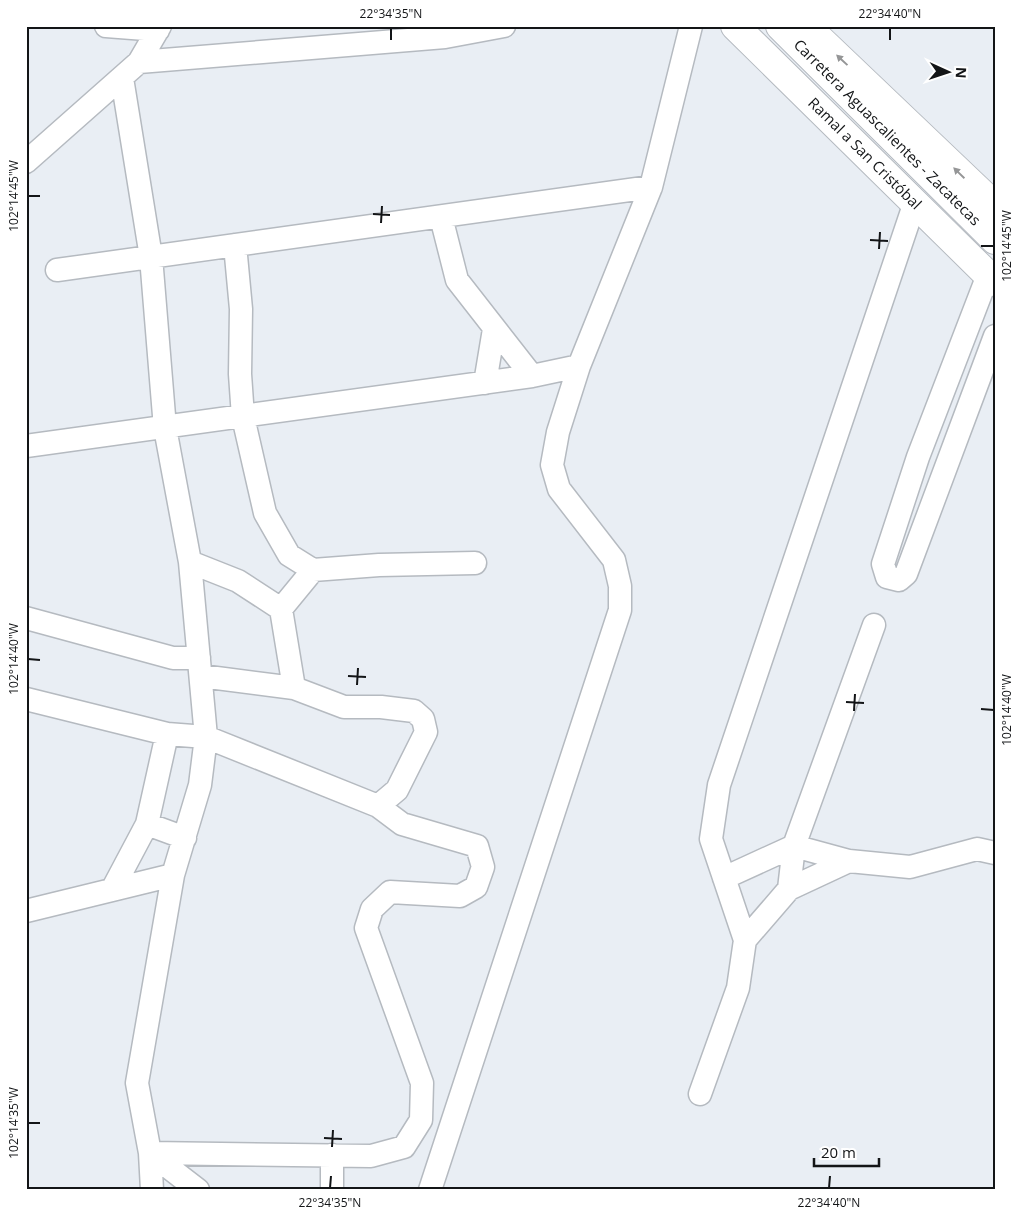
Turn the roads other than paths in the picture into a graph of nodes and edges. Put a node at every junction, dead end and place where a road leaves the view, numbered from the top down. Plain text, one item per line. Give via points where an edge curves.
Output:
1 (106, 26) edge
2 (504, 26) edge
3 (691, 26) edge
4 (735, 26) edge
5 (780, 26) edge
6 (806, 26) edge
7 (159, 28) edge
8 (440, 31) edge
9 (139, 62) junction
10 (122, 78) junction
11 (26, 162) edge
12 (651, 187) junction
13 (915, 202) junction
14 (995, 206) edge
15 (441, 216) junction
16 (995, 240) edge
17 (235, 246) junction
18 (151, 257) junction
19 (57, 270) dead end
20 (991, 278) edge
21 (494, 329) junction
22 (995, 336) edge
23 (579, 366) junction
24 (532, 376) junction
25 (486, 383) junction
26 (243, 417) junction
27 (165, 428) junction
28 (26, 446) edge
29 (190, 562) junction
30 (474, 563) dead end
31 (313, 570) junction
32 (281, 608) junction
33 (26, 618) edge
34 (874, 625) dead end
35 (200, 667) junction
36 (294, 688) junction
37 (26, 699) edge
38 (167, 734) junction
39 (206, 737) junction
40 (378, 806) junction
41 (147, 824) junction
42 (184, 838) junction
43 (794, 846) junction
44 (995, 853) edge
45 (849, 861) junction
46 (173, 875) junction
47 (724, 878) junction
48 (790, 889) junction
49 (112, 890) junction
50 (26, 911) edge
51 (745, 940) junction
52 (700, 1094) dead end
53 (150, 1153) junction
54 (332, 1155) junction
55 (152, 1190) edge
56 (198, 1190) edge
57 (332, 1190) edge
58 (430, 1190) edge

1 - 7 street
2 - 8 street
3 - 12 street
4 - 13 main road, Ramal a San Cristóbal
5 - 16 main road, Carretera Aguascalientes - Zacatecas
14 -> 6 main road, Carretera Aguascalientes - Zacatecas
7 - 9 street
8 - 9 street
9 - 10 street
10 - 11 street
10 - 18 street
12 - 15 street
12 - 23 street
13 - 20 main road, Ramal a San Cristóbal
13 - 47 street via 719,785 710,839
15 - 17 street
15 - 21 street via 457,280
17 - 18 street
17 - 26 street via 241,309
18 - 19 street
18 - 27 street
20 - 22 street via 918,457 883,564 887,577 899,580 906,574
21 - 24 street
21 - 25 street
23 - 24 street
23 - 58 street via 558,432 552,465 558,489 614,560 620,586 620,610
24 - 25 street
25 - 26 street
26 - 27 street
26 - 31 street via 265,513 289,555
27 - 28 street
27 - 29 street
29 - 32 street via 238,581
29 - 35 street
30 - 31 street
31 - 32 street
32 - 36 street
33 - 35 street
34 - 43 street
35 - 36 street
35 - 39 street
36 - 40 street via 344,707 414,711 423,719 426,732 396,790
37 - 38 street
38 - 39 street
38 - 41 street
39 - 40 street
39 - 42 street via 200,785
40 - 54 street via 402,824 477,846 483,867 476,887 460,896 390,892 372,909 366,928 422,1083 421,1120 404,1147 370,1156
41 - 42 street
41 - 49 street
42 - 46 street
43 - 45 street
43 - 47 street
43 - 48 street
44 - 45 street via 977,849 910,867
45 - 48 street
46 - 49 street
46 - 53 street via 137,1083
47 - 51 street
48 - 51 street
49 - 50 street
51 - 52 street via 738,988
53 - 54 street
53 - 55 street
53 - 56 street
54 - 57 street

